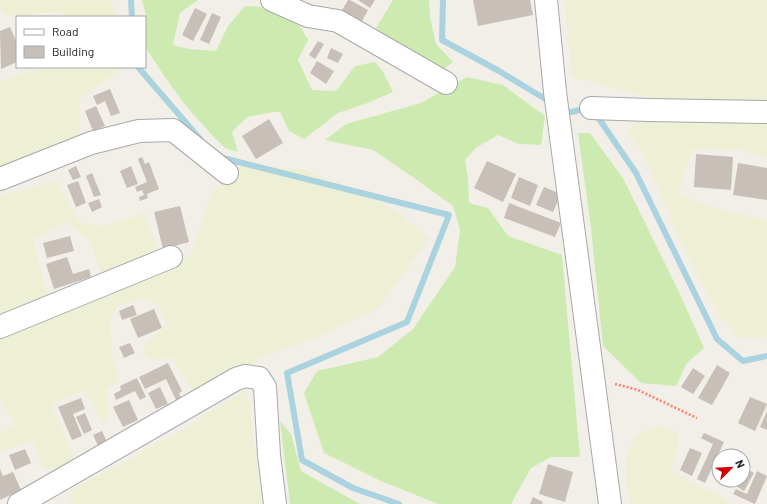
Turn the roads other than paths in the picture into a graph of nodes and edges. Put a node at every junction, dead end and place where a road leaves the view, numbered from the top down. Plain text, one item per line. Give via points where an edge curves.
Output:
1 (272, 0) edge
2 (546, 0) edge
3 (446, 83) dead end
4 (591, 108) dead end
5 (767, 112) edge
6 (227, 173) dead end
7 (0, 180) edge
8 (171, 257) dead end
9 (0, 328) edge
10 (19, 504) edge
11 (275, 504) edge
12 (610, 504) edge

1 - 3 street via 308,16 338,21
2 - 12 street via 555,92
4 - 5 street
6 - 7 street via 173,130 159,130 139,131 91,143
8 - 9 street
10 - 11 street via 236,378 245,376 259,378 265,387

